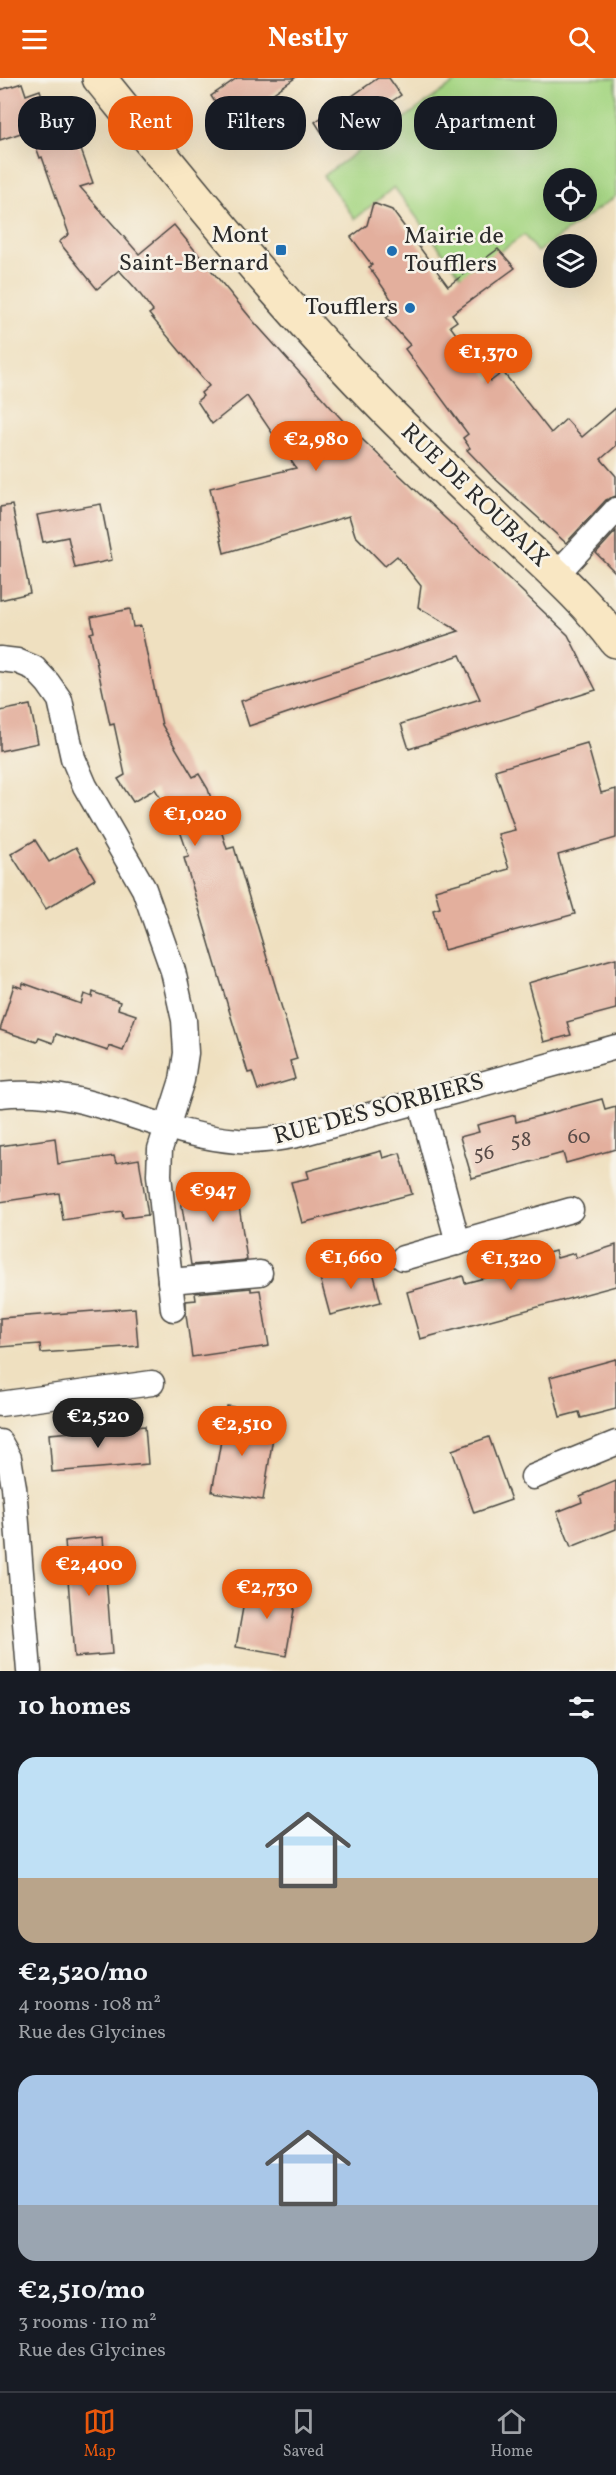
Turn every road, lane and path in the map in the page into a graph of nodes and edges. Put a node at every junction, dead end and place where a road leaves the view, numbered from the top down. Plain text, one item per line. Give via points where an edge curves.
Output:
1 (99, 78) edge
2 (616, 510) edge
3 (556, 575) junction
4 (616, 641) edge
5 (0, 659) edge
6 (616, 1047) edge
7 (0, 1095) edge
8 (420, 1100) junction
9 (166, 1125) junction
10 (571, 1210) dead end
11 (458, 1243) junction
12 (403, 1258) dead end
13 (260, 1273) dead end
14 (170, 1281) junction
15 (173, 1310) dead end
16 (152, 1383) dead end
17 (0, 1404) edge
18 (0, 1442) edge
19 (616, 1443) edge
20 (533, 1477) dead end
21 (28, 1671) edge

1 - 3 main road, RUE DE ROUBAIX via 238,249 343,365
2 - 3 street
3 - 4 main road, RUE DE ROUBAIX
5 - 9 street via 34,669 60,700 73,758 85,786 144,889 158,922 184,1020 186,1053 182,1080
6 - 8 street, RUE DES SORBIERS
7 - 9 street, RUE DES SORBIERS via 76,1098
8 - 9 street, RUE DES SORBIERS via 297,1135 259,1141 213,1137
8 - 11 street
9 - 14 street via 159,1175
10 - 11 street
11 - 12 street
13 - 14 street
14 - 15 street
16 - 17 street
18 - 21 street via 9,1458 14,1487
19 - 20 street

